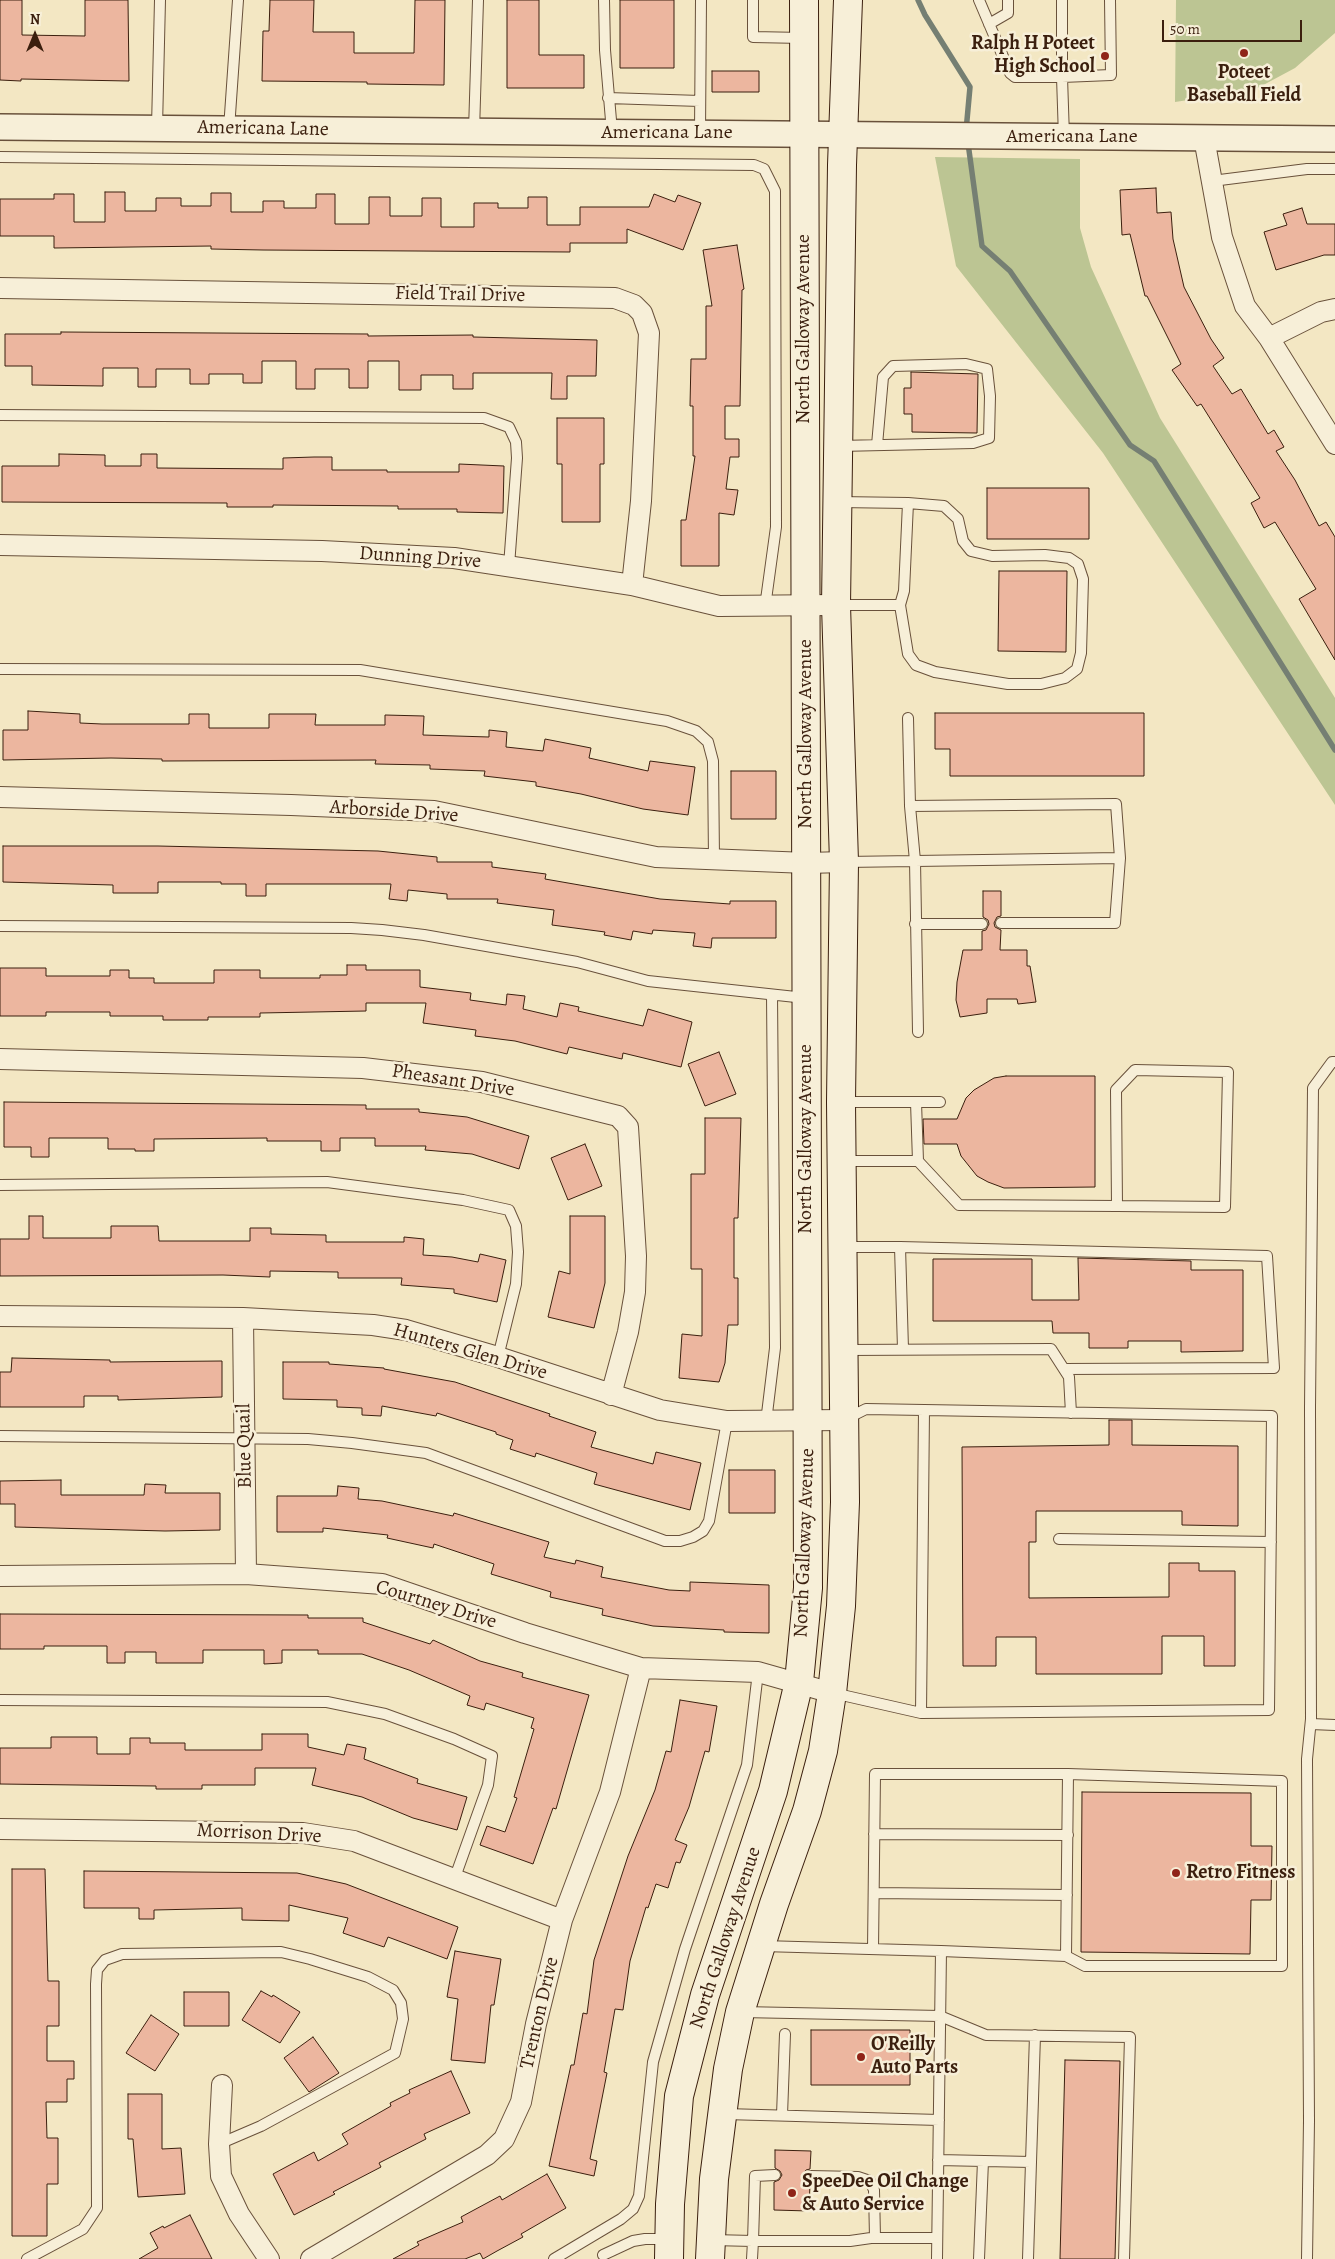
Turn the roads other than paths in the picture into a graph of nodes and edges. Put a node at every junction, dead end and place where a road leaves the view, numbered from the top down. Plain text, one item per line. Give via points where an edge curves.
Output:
1 (160, 0) edge
2 (238, 0) edge
3 (478, 0) edge
4 (604, 0) edge
5 (701, 0) edge
6 (753, 0) edge
7 (804, 0) edge
8 (848, 0) edge
9 (979, 0) edge
10 (1008, 0) edge
11 (1062, 0) edge
12 (1110, 0) edge
13 (989, 24) junction
14 (804, 38) junction
15 (1062, 77) junction
16 (608, 98) junction
17 (700, 101) junction
18 (0, 127) edge
19 (157, 128) junction
20 (229, 129) junction
21 (474, 132) junction
22 (612, 133) junction
23 (700, 133) junction
24 (803, 134) junction
25 (843, 135) junction
26 (1064, 136) junction
27 (1204, 138) junction
28 (1335, 139) edge
29 (0, 157) edge
30 (1335, 169) edge
31 (1212, 181) junction
32 (0, 288) edge
33 (1335, 309) edge
34 (1269, 338) junction
35 (0, 415) edge
36 (1334, 440) edge
37 (838, 446) junction
38 (877, 446) junction
39 (837, 502) junction
40 (908, 502) junction
41 (0, 545) edge
42 (509, 566) junction
43 (632, 585) junction
44 (836, 605) junction
45 (900, 605) junction
46 (806, 606) junction
47 (765, 607) junction
48 (0, 669) edge
49 (908, 718) dead end
50 (0, 797) edge
51 (910, 806) junction
52 (1120, 858) junction
53 (714, 859) junction
54 (915, 861) junction
55 (844, 862) junction
56 (807, 863) junction
57 (1001, 923) dead end
58 (915, 924) junction
59 (982, 924) dead end
60 (0, 926) edge
61 (772, 995) junction
62 (806, 998) junction
63 (918, 1032) dead end
64 (0, 1059) edge
65 (1335, 1062) edge
66 (841, 1102) junction
67 (916, 1102) junction
68 (940, 1102) dead end
69 (842, 1161) junction
70 (918, 1161) junction
71 (0, 1185) edge
72 (1117, 1206) junction
73 (843, 1247) junction
74 (900, 1247) junction
75 (0, 1316) edge
76 (243, 1318) junction
77 (903, 1349) junction
78 (844, 1350) junction
79 (498, 1357) junction
80 (1065, 1369) junction
81 (611, 1395) junction
82 (924, 1410) junction
83 (1071, 1413) junction
84 (844, 1420) junction
85 (727, 1421) junction
86 (766, 1422) junction
87 (808, 1422) junction
88 (0, 1436) edge
89 (245, 1438) junction
90 (1059, 1539) dead end
91 (1271, 1542) junction
92 (246, 1574) junction
93 (0, 1576) edge
94 (641, 1668) junction
95 (758, 1672) junction
96 (799, 1682) junction
97 (832, 1693) junction
98 (0, 1700) edge
99 (921, 1713) junction
100 (1311, 1724) junction
101 (1335, 1725) edge
102 (1068, 1774) junction
103 (0, 1829) edge
104 (874, 1834) junction
105 (1068, 1836) junction
106 (454, 1880) junction
107 (874, 1893) junction
108 (1067, 1895) junction
109 (562, 1920) junction
110 (725, 1933) junction
111 (760, 1946) junction
112 (873, 1949) junction
113 (940, 1951) junction
114 (1066, 1956) junction
115 (740, 2012) junction
116 (940, 2016) junction
117 (784, 2034) dead end
118 (1035, 2035) junction
119 (222, 2085) dead end
120 (721, 2114) junction
121 (782, 2115) junction
122 (939, 2120) junction
123 (219, 2144) junction
124 (938, 2160) junction
125 (983, 2161) junction
126 (1031, 2162) junction
127 (775, 2174) dead end
128 (810, 2176) dead end
129 (875, 2238) junction
130 (937, 2238) junction
131 (753, 2241) junction
132 (669, 2249) edge
133 (710, 2249) edge
134 (601, 2258) edge
135 (27, 2259) edge
136 (269, 2259) edge
137 (311, 2259) edge
138 (554, 2259) edge
139 (752, 2259) edge
140 (937, 2259) edge
141 (979, 2259) edge
142 (1028, 2259) edge
143 (1124, 2259) edge
144 (1307, 2259) edge

1 - 19 lane
2 - 20 lane
3 - 21 lane
4 - 16 lane
5 - 17 lane
6 - 14 lane via 753,37
7 - 14 main road, North Galloway Avenue
8 - 25 main road, North Galloway Avenue
9 - 13 lane
10 - 13 lane via 1008,14
11 - 15 lane
12 - 15 lane via 1111,75
13 - 15 lane via 1010,73 1015,77
14 - 24 main road, North Galloway Avenue
15 - 26 lane
16 - 17 lane
16 - 22 lane
17 - 23 lane
18 - 19 street, Americana Lane
19 - 20 street, Americana Lane
20 - 21 street, Americana Lane
21 - 22 street, Americana Lane
22 - 23 street, Americana Lane
23 - 24 street, Americana Lane
24 - 25 street, Americana Lane
24 - 46 main road, North Galloway Avenue
25 - 26 street, Americana Lane
25 - 37 main road, North Galloway Avenue
26 - 27 street, Americana Lane
27 - 28 street, Americana Lane
27 - 31 street
29 - 47 lane via 754,165 764,169 775,191 776,448 776,527
30 - 31 lane via 1307,169
31 - 34 street via 1222,237 1245,306
32 - 43 street, Field Trail Drive via 615,298 634,305 642,313 650,333 641,501
33 - 34 street via 1321,312
34 - 36 street
35 - 42 lane via 484,418 509,427 516,442
37 - 38 lane
37 - 39 main road, North Galloway Avenue
38 - 38 lane via 973,443 989,438 987,369 966,364 893,366 883,377
39 - 40 lane
39 - 44 main road, North Galloway Avenue
40 - 45 lane via 904,590
40 - 45 lane via 944,506 952,512 958,519 963,541 971,551 992,556 1045,555 1068,558 1078,564 1083,579 1081,653 1077,669 1065,678 1041,684 1008,684 935,672 916,665 908,654
41 - 42 street, Dunning Drive via 332,552 454,558
42 - 43 street, Dunning Drive
43 - 47 street, Dunning Drive via 719,606
44 - 45 lane
44 - 46 street, Dunning Drive
44 - 55 main road, North Galloway Avenue
46 - 47 street, Dunning Drive
46 - 56 main road, North Galloway Avenue
48 - 53 lane via 360,670 667,721 696,731 708,742 713,761
49 - 51 lane
50 - 53 street, Arborside Drive via 434,811 656,857
51 - 52 lane via 1116,804
51 - 54 lane
52 - 54 lane
52 - 57 lane via 1115,923
53 - 56 street, Arborside Drive
54 - 55 lane
54 - 58 lane
55 - 56 street, Arborside Drive
55 - 66 main road, North Galloway Avenue
56 - 62 main road, North Galloway Avenue
58 - 59 lane
58 - 63 lane
60 - 61 lane via 382,930 424,934 577,962 648,981
61 - 62 lane
61 - 86 lane via 775,1348
62 - 87 main road, North Galloway Avenue
64 - 81 street, Pheasant Drive via 363,1068 482,1082 618,1116 628,1127 636,1256 635,1292
65 - 100 lane via 1313,1088
66 - 67 lane
66 - 69 main road, North Galloway Avenue
67 - 68 lane
67 - 70 lane
69 - 70 lane
69 - 73 main road, North Galloway Avenue
70 - 72 lane via 959,1205
71 - 79 lane via 327,1182 463,1200 509,1210 516,1226 516,1284
72 - 72 lane via 1224,1207 1228,1072 1135,1070 1116,1090
73 - 74 lane
73 - 78 main road, North Galloway Avenue
74 - 77 lane
74 - 80 lane via 1268,1256 1274,1368
75 - 76 street, Hunters Glen Drive
76 - 79 street, Hunters Glen Drive via 373,1325 406,1330
76 - 89 street, Blue Quail
77 - 78 lane
77 - 80 lane via 1051,1349
78 - 84 main road, North Galloway Avenue
79 - 81 street, Hunters Glen Drive
80 - 83 lane via 1069,1376
81 - 85 street, Hunters Glen Drive via 660,1410
82 - 83 lane
82 - 84 lane via 866,1409
82 - 99 lane
83 - 91 lane via 1272,1416
84 - 87 street, Hunters Glen Drive
84 - 97 main road, North Galloway Avenue via 841,1606
85 - 86 street, Hunters Glen Drive
85 - 89 lane via 710,1521 703,1531 680,1541 665,1541 426,1453 352,1442
86 - 87 street, Hunters Glen Drive
87 - 96 main road, North Galloway Avenue via 808,1588
88 - 89 lane
89 - 92 street, Blue Quail
90 - 91 lane
91 - 99 lane via 1269,1710
92 - 93 street, Courtney Drive
92 - 94 street, Courtney Drive via 382,1584
94 - 95 street, Courtney Drive
94 - 109 street, Trenton Drive via 610,1792
95 - 96 street, Courtney Drive
95 - 138 lane via 747,1765 685,1949 653,2062 639,2196 633,2209 621,2219
96 - 97 street, Courtney Drive
96 - 110 main road, North Galloway Avenue via 773,1792
97 - 99 lane
97 - 111 main road, North Galloway Avenue via 823,1751 807,1811
98 - 106 lane via 326,1702 385,1714 454,1739 492,1756 488,1785
100 - 101 lane
100 - 144 lane via 1307,1759
102 - 104 lane via 875,1774
102 - 105 lane
102 - 114 lane via 1282,1781 1282,1966 1085,1966
103 - 106 street, Morrison Drive via 303,1833 354,1841
104 - 105 lane
104 - 107 lane
105 - 108 lane
106 - 109 street, Morrison Drive
107 - 108 lane
107 - 112 lane
108 - 114 lane
109 - 137 street, Trenton Drive via 536,2024 521,2102 504,2139 487,2155
110 - 111 main road
110 - 132 main road, North Galloway Avenue via 679,2096
111 - 112 lane
111 - 115 main road, North Galloway Avenue
112 - 113 lane
113 - 114 lane
113 - 116 lane
115 - 116 lane
115 - 120 main road, North Galloway Avenue
116 - 118 lane via 986,2035
116 - 122 lane
117 - 121 lane
118 - 126 lane
118 - 143 lane via 1130,2037
119 - 123 street
120 - 121 lane
120 - 133 main road, North Galloway Avenue
121 - 122 lane
122 - 124 lane
123 - 135 lane via 261,2126 395,2053 403,2019 401,2003 393,1990 368,1977 281,1952 122,1954 105,1960 98,1970 96,1984 98,2208 83,2229
123 - 136 street via 221,2176 238,2214
124 - 125 lane
124 - 130 lane
125 - 126 lane
125 - 141 lane
126 - 142 lane
127 - 131 lane via 755,2176
128 - 129 lane via 858,2177 870,2181 874,2190
129 - 130 lane
129 - 131 lane via 850,2242
130 - 140 lane
131 - 133 lane
131 - 139 lane
132 - 134 lane via 645,2239

